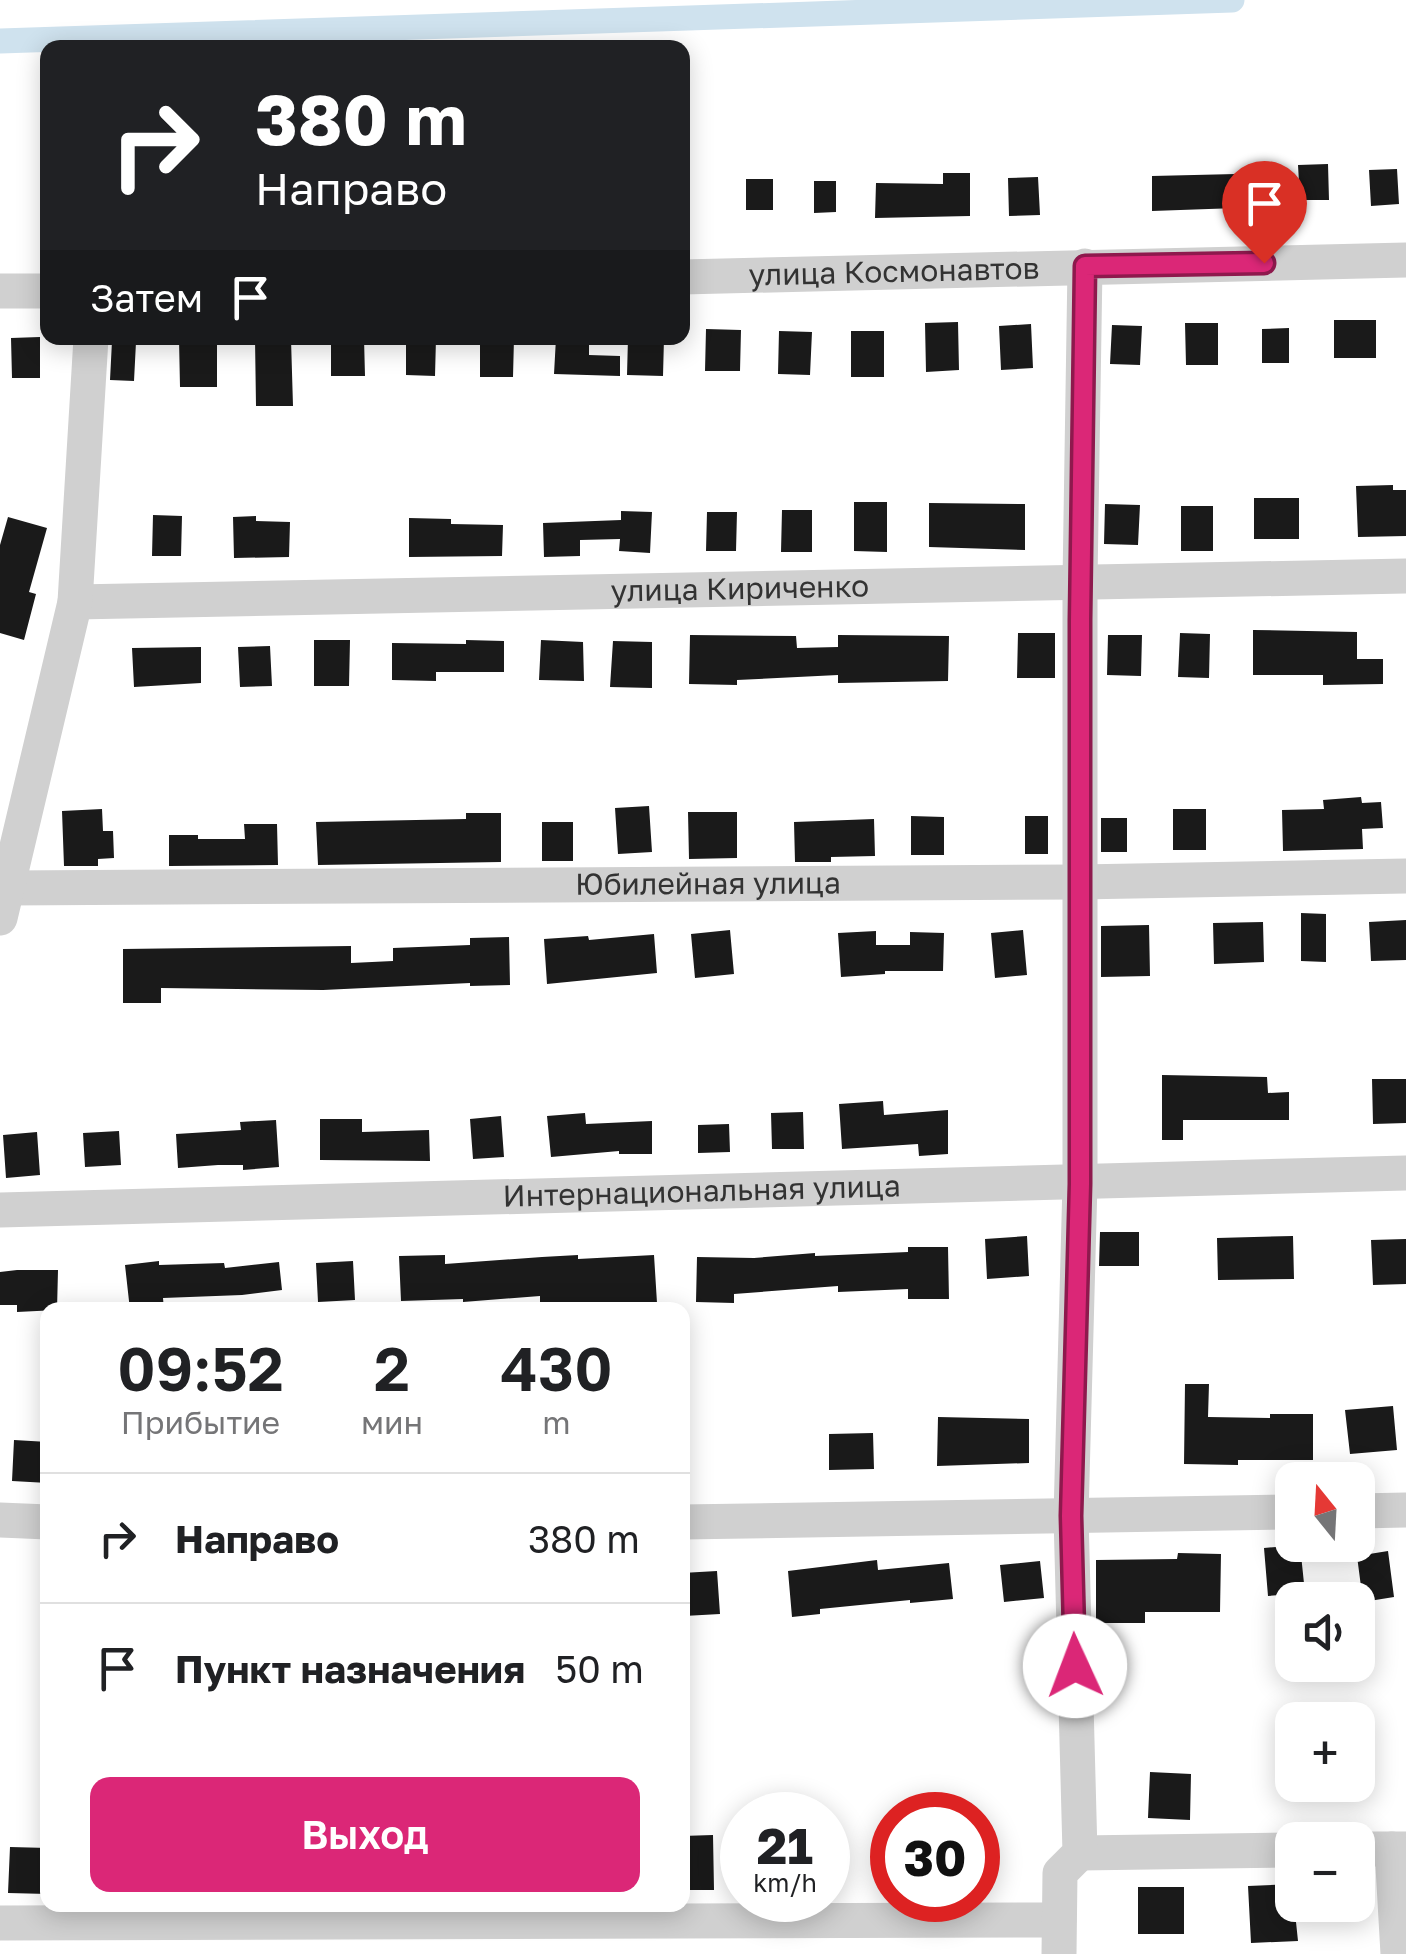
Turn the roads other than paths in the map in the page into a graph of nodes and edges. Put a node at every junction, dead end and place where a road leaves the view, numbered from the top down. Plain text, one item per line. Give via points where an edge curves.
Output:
1 (1406, 260) edge
2 (1085, 266) junction
3 (690, 277) edge
4 (0, 290) edge
5 (40, 292) edge
6 (90, 345) edge
7 (1406, 576) edge
8 (1080, 582) junction
9 (75, 602) junction
10 (1406, 876) edge
11 (1079, 882) junction
12 (4, 903) edge
13 (1406, 1173) edge
14 (1080, 1184) junction
15 (0, 1210) edge
16 (1406, 1510) edge
17 (1375, 1511) edge
18 (1275, 1512) edge
19 (1071, 1516) junction
20 (0, 1520) edge
21 (40, 1522) edge
22 (690, 1522) edge
23 (1385, 1849) edge
24 (1275, 1850) edge
25 (1080, 1852) junction
26 (0, 1924) edge
27 (1059, 1937) edge
28 (1398, 1954) edge

1 - 2 street, улица Космонавтов
2 - 3 street, улица Космонавтов
2 - 8 street
4 - 5 street
6 - 9 street
7 - 8 street, улица Кириченко
8 - 9 street, улица Кириченко
8 - 11 street
9 - 12 street
10 - 11 street, Юбилейная улица
11 - 12 street, Юбилейная улица
11 - 14 street
13 - 14 street, Интернациональная улица
14 - 15 street, Интернациональная улица
14 - 19 street
16 - 17 street
18 - 19 street
19 - 22 street
19 - 25 street
20 - 21 street
23 - 28 street
24 - 25 street
25 - 27 street via 1060,1873
26 - 27 street

